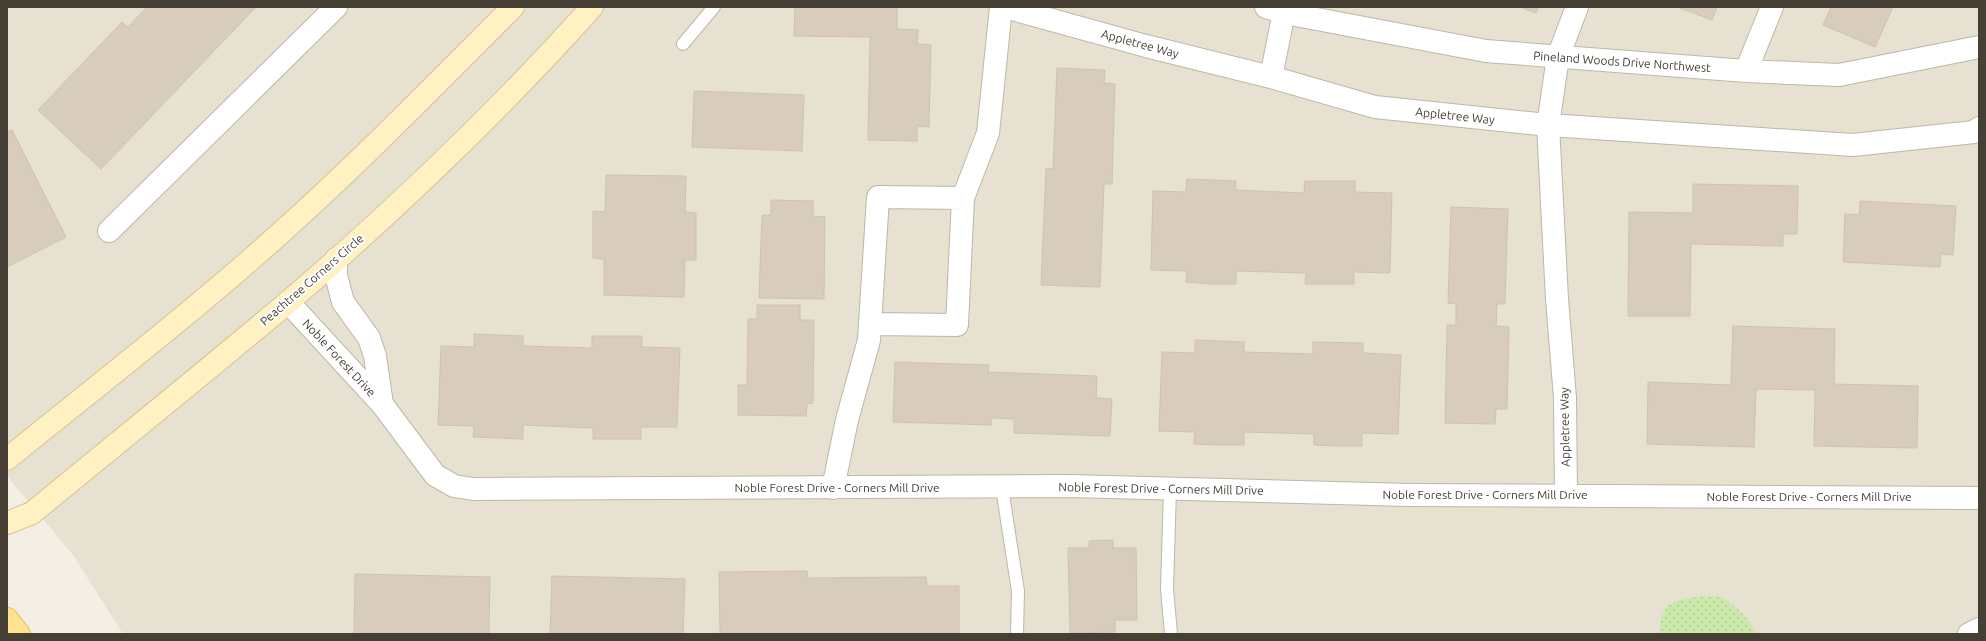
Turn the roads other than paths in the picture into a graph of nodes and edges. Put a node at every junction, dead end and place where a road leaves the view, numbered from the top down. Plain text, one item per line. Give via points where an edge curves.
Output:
1 (336, 7) edge
2 (513, 7) edge
3 (592, 7) edge
4 (714, 7) edge
5 (1001, 7) edge
6 (1005, 7) edge
7 (1577, 7) edge
8 (1772, 7) edge
9 (1279, 9) edge
10 (683, 44) dead end
11 (1979, 47) edge
12 (1558, 57) junction
13 (1746, 71) junction
14 (1271, 77) junction
15 (1548, 125) junction
16 (1979, 128) edge
17 (962, 198) junction
18 (108, 231) dead end
19 (336, 259) junction
20 (288, 302) junction
21 (871, 324) junction
22 (382, 404) junction
23 (7, 459) edge
24 (833, 488) junction
25 (1002, 488) junction
26 (1170, 489) junction
27 (1566, 495) junction
28 (1979, 498) edge
29 (7, 523) edge
30 (7, 619) edge
31 (1979, 629) edge
32 (19, 634) edge
33 (1016, 634) edge
34 (1172, 634) edge
35 (1969, 634) edge

1 - 18 street
2 - 23 street via 349,170 275,238 182,318
3 - 19 street, Peachtree Corners Circle via 470,134
4 - 10 lane
5 - 17 street via 988,133
6 - 14 street, Appletree Way
7 - 12 street
8 - 13 street
9 - 12 street, Pineland Woods Drive Northwest via 1486,51
9 - 14 street
11 - 13 street, Pineland Woods Drive Northwest via 1840,75
12 - 13 street, Pineland Woods Drive Northwest
12 - 15 street
14 - 15 street, Appletree Way via 1375,107
15 - 16 street via 1853,145 1974,132
15 - 27 street, Appletree Way via 1565,398
17 - 21 street via 878,197
17 - 21 street via 957,325
19 - 20 street, Peachtree Corners Circle
19 - 22 street, Noble Forest Drive via 337,281 343,302 369,338 375,356
20 - 22 street, Noble Forest Drive
20 - 29 street, Peachtree Corners Circle via 32,513
21 - 24 street
22 - 24 street, Noble Forest Drive - Corners Mill Drive via 435,475 454,486 473,489
24 - 25 street, Noble Forest Drive - Corners Mill Drive
25 - 26 street, Noble Forest Drive - Corners Mill Drive via 1070,486
25 - 33 lane via 1018,592
26 - 27 street, Noble Forest Drive - Corners Mill Drive via 1409,495
26 - 34 lane via 1167,589
27 - 28 street, Noble Forest Drive - Corners Mill Drive
30 - 32 main road
31 - 35 street

